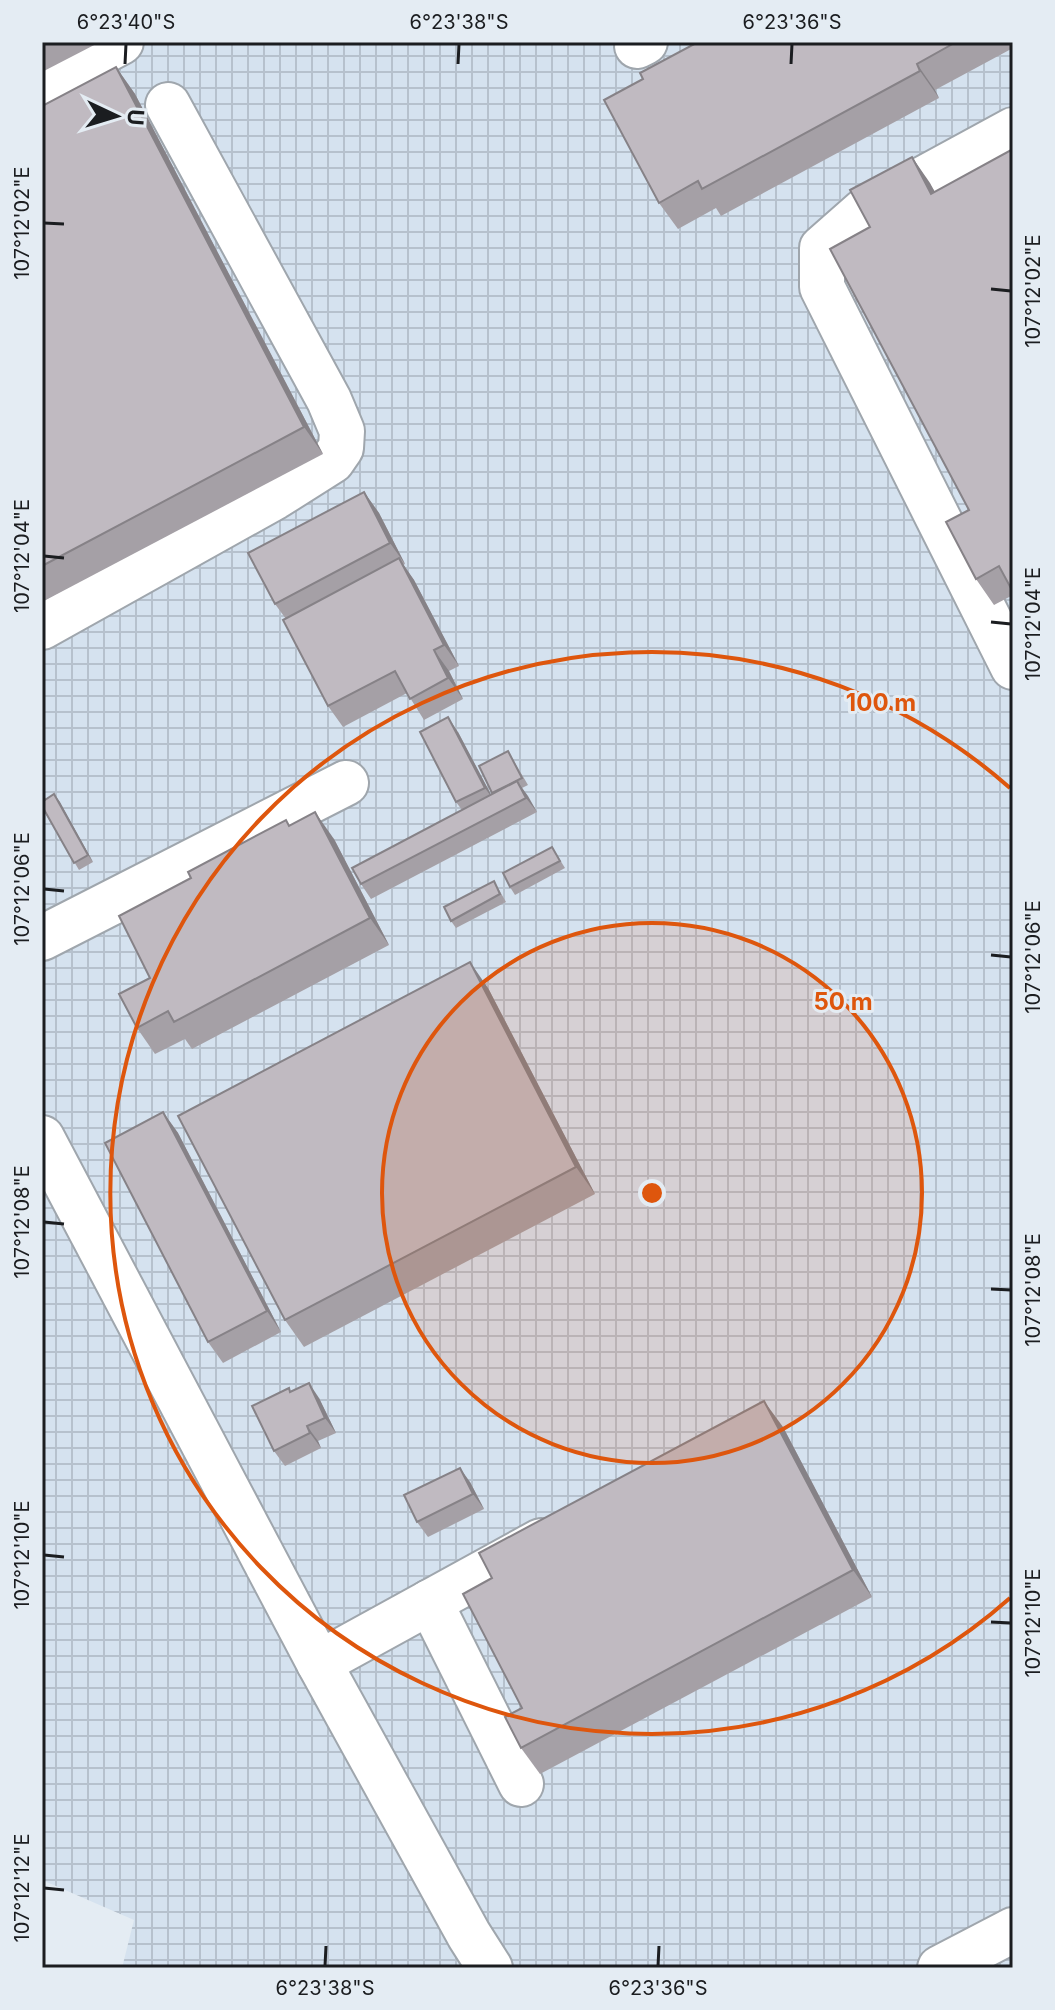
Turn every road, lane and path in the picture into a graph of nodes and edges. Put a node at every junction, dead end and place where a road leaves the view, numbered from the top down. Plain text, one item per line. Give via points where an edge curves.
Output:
1 (121, 42) edge
2 (42, 84) edge
3 (168, 105) dead end
4 (1013, 130) edge
5 (42, 627) edge
6 (1013, 667) edge
7 (346, 783) dead end
8 (42, 938) edge
9 (42, 1138) edge
10 (579, 1519) edge
11 (430, 1602) junction
12 (319, 1663) junction
13 (521, 1784) dead end
14 (1013, 1930) edge
15 (490, 1968) edge
16 (940, 1968) edge

1 - 2 lane
3 - 5 lane via 329,400 342,431 341,448 332,461 275,497
4 - 6 lane via 864,211 822,248 822,287
7 - 8 lane
9 - 12 lane
10 - 11 lane
11 - 12 lane
11 - 13 lane
12 - 15 lane
14 - 16 lane

